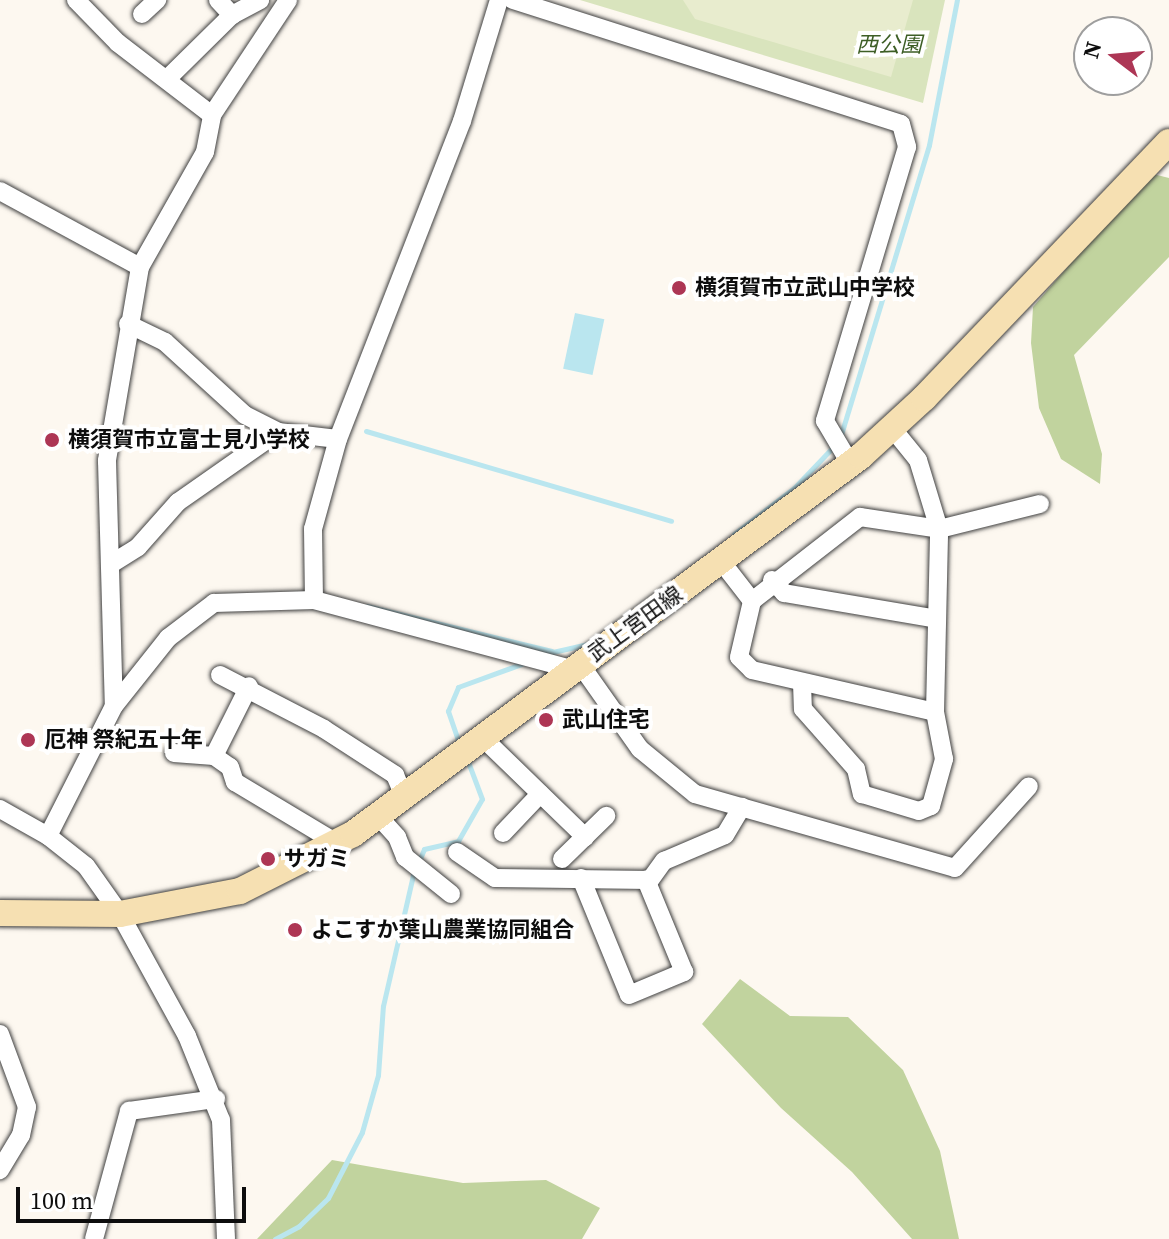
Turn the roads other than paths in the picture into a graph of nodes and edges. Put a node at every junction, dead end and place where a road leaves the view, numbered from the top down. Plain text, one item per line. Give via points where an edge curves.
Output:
1 (76, 0) edge
2 (157, 0) edge
3 (218, 0) edge
4 (260, 0) edge
5 (288, 0) edge
6 (499, 0) edge
7 (513, 0) edge
8 (142, 14) dead end
9 (232, 15) junction
10 (167, 79) junction
11 (212, 115) junction
12 (1169, 142) edge
13 (0, 191) edge
14 (140, 267) junction
15 (128, 324) junction
16 (892, 428) junction
17 (278, 432) junction
18 (338, 439) junction
19 (851, 465) junction
20 (1040, 504) dead end
21 (939, 529) junction
22 (721, 561) junction
23 (111, 564) junction
24 (772, 580) junction
25 (314, 600) junction
26 (752, 601) junction
27 (937, 619) junction
28 (576, 667) junction
29 (220, 675) dead end
30 (802, 683) junction
31 (249, 686) junction
32 (114, 706) junction
33 (935, 712) junction
34 (471, 749) junction
35 (174, 753) dead end
36 (214, 756) junction
37 (1029, 786) dead end
38 (540, 794) junction
39 (405, 798) junction
40 (742, 807) junction
41 (0, 809) edge
42 (606, 816) dead end
43 (379, 817) junction
44 (503, 833) dead end
45 (48, 836) junction
46 (585, 837) junction
47 (338, 844) junction
48 (457, 852) dead end
49 (562, 859) dead end
50 (581, 878) junction
51 (646, 880) junction
52 (451, 894) dead end
53 (120, 914) junction
54 (1, 918) edge
55 (0, 1034) edge
56 (216, 1099) junction
57 (0, 1170) edge
58 (94, 1239) edge
59 (226, 1239) edge

1 - 10 street via 118,43
2 - 8 street
3 - 9 street
4 - 9 street
5 - 11 street
6 - 18 street via 462,121
7 - 19 street via 901,124 907,147 825,421
9 - 10 street
10 - 11 street
11 - 14 street via 205,152
12 - 16 main road, 武上宮田線
13 - 14 street
14 - 15 street
15 - 17 street via 165,342 245,415
15 - 23 street via 107,461
16 - 19 main road, 武上宮田線
16 - 21 street via 918,460
17 - 18 street
17 - 23 street via 178,502 138,547
18 - 25 street via 313,529
19 - 22 main road, 武上宮田線
20 - 21 street
21 - 24 street via 860,517
21 - 27 street
22 - 26 street
22 - 28 main road, 武上宮田線
23 - 32 street
24 - 26 street
24 - 27 street via 784,593
25 - 28 street
25 - 32 street via 214,603 168,638
26 - 30 street via 739,657 752,670
27 - 33 street
28 - 34 main road, 武上宮田線
28 - 40 street via 668,777 695,794
29 - 31 street
30 - 33 street
30 - 33 street via 803,709 856,769 862,794 919,811 931,806 944,759
31 - 36 street
31 - 39 street via 395,775
32 - 45 street
34 - 38 street
34 - 39 main road, 武上宮田線
35 - 36 street
36 - 47 street via 230,767 235,782
37 - 40 street via 955,868
38 - 44 street
38 - 46 street
39 - 43 main road, 武上宮田線
40 - 51 street via 725,835 664,861
41 - 45 street
42 - 46 street
43 - 47 main road, 武上宮田線
43 - 52 street via 413,862
45 - 53 street via 86,866
46 - 49 street
47 - 53 main road, 武上宮田線 via 240,891
48 - 50 street via 495,878
50 - 51 street
50 - 51 street via 629,995 684,972
53 - 54 main road, 武上宮田線
53 - 56 street
55 - 57 street via 27,1107 21,1135
56 - 58 street via 129,1111
56 - 59 street

